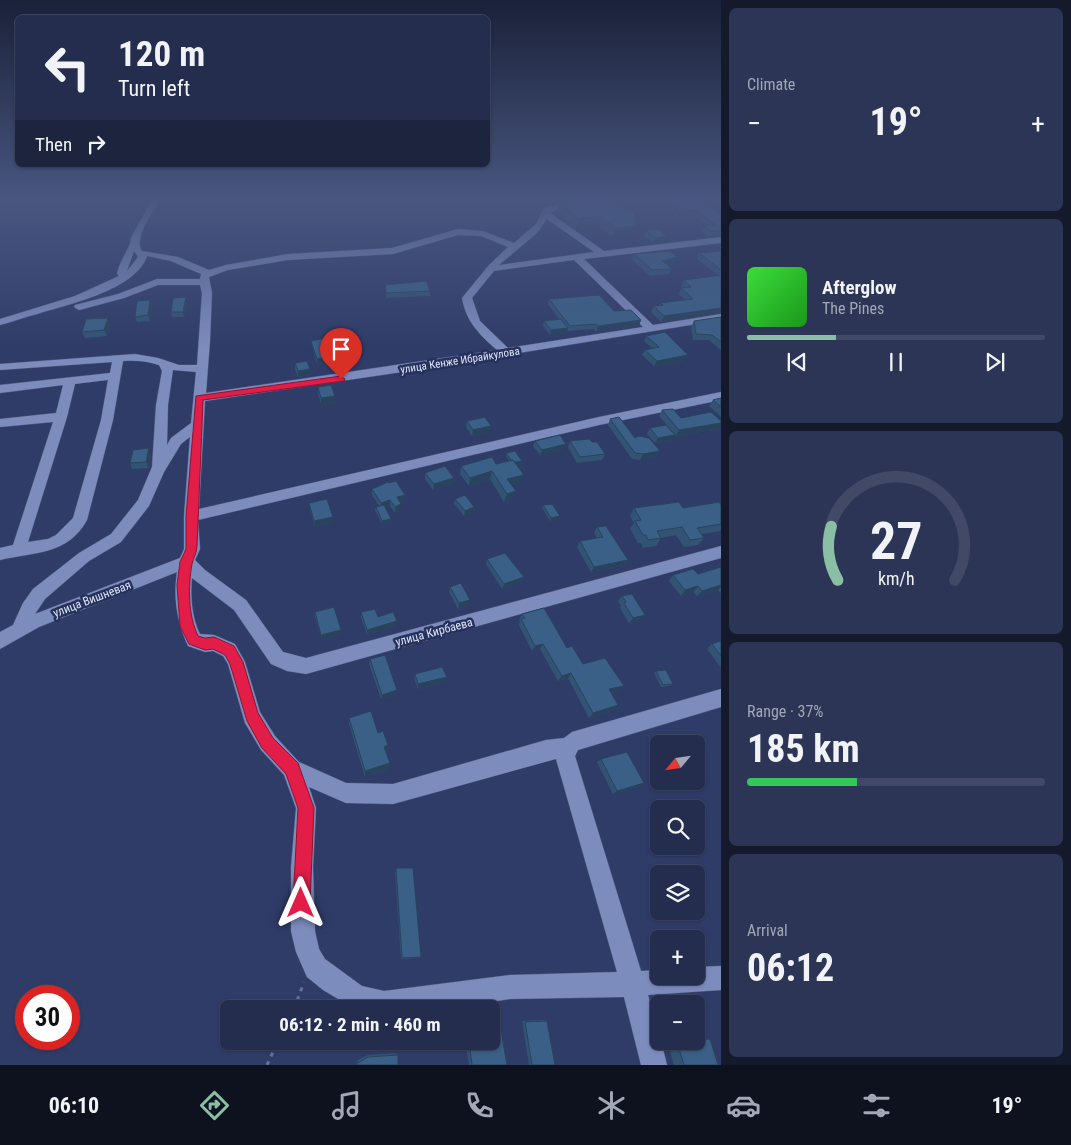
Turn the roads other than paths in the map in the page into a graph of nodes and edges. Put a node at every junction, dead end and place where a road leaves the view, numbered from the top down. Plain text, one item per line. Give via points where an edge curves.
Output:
1 (138, 249) edge
2 (130, 250) edge
3 (140, 250) edge
4 (397, 250) edge
5 (512, 250) edge
6 (596, 250) edge
7 (639, 250) edge
8 (602, 254) junction
9 (577, 258) junction
10 (137, 266) junction
11 (490, 269) junction
12 (126, 276) junction
13 (205, 277) junction
14 (156, 279) junction
15 (112, 298) junction
16 (67, 302) junction
17 (0, 310) edge
18 (32, 311) junction
19 (721, 317) edge
20 (0, 322) edge
21 (0, 326) edge
22 (651, 329) junction
23 (506, 352) junction
24 (118, 358) junction
25 (164, 363) junction
26 (0, 367) edge
27 (202, 369) junction
28 (115, 376) junction
29 (0, 377) edge
30 (96, 378) junction
31 (70, 381) junction
32 (0, 388) edge
33 (721, 396) edge
34 (199, 398) junction
35 (61, 417) junction
36 (0, 423) edge
37 (197, 425) junction
38 (159, 468) junction
39 (191, 516) junction
40 (22, 549) junction
41 (721, 552) edge
42 (0, 554) edge
43 (186, 562) junction
44 (19, 630) junction
45 (0, 641) edge
46 (721, 698) edge
47 (569, 747) junction
48 (292, 769) junction
49 (721, 978) edge
50 (633, 984) junction
51 (654, 1065) edge

1 - 10 street via 143,257
2 - 12 street via 122,271
3 - 13 street via 192,265
4 - 13 street via 288,257 226,268
5 - 11 street
6 - 8 street
7 - 8 street
8 - 9 street
9 - 11 street
9 - 22 street
10 - 12 street
10 - 14 street
11 - 23 street via 467,298 468,313
12 - 16 street
13 - 14 street
13 - 27 street via 207,293
14 - 15 street
15 - 16 street
15 - 21 street
16 - 18 street
17 - 18 street
18 - 20 street
19 - 22 street, улица Кенже Ибрайкулова
22 - 23 street, улица Кенже Ибрайкулова
23 - 34 street, улица Кенже Ибрайкулова
24 - 25 street via 135,357
24 - 26 street
24 - 28 street
25 - 27 street via 178,368
25 - 38 street via 168,380 162,405
27 - 34 street
28 - 30 street
28 - 40 street via 107,420 80,520 61,541
29 - 30 street via 78,373
30 - 31 street
31 - 32 street
31 - 35 street
33 - 39 street via 599,421
34 - 37 street
35 - 36 street
35 - 40 street via 20,543
37 - 38 street via 176,442
37 - 39 street
38 - 44 street via 144,502 116,538 84,557 39,594
39 - 43 street via 192,549
40 - 42 street
41 - 43 street, улица Кирбаева via 306,666 277,658 240,605
43 - 44 street, улица Вишневая via 32,622
43 - 48 street via 183,605 190,633 194,640 214,643 229,650 236,662 252,716 268,743
44 - 45 street, улица Вишневая
46 - 47 street via 572,742
47 - 48 street via 546,750 393,794 346,793
47 - 50 street via 565,755
48 - 50 street via 306,808 301,903 308,952 316,968 357,997 384,1004 510,987
49 - 50 street
50 - 51 street

